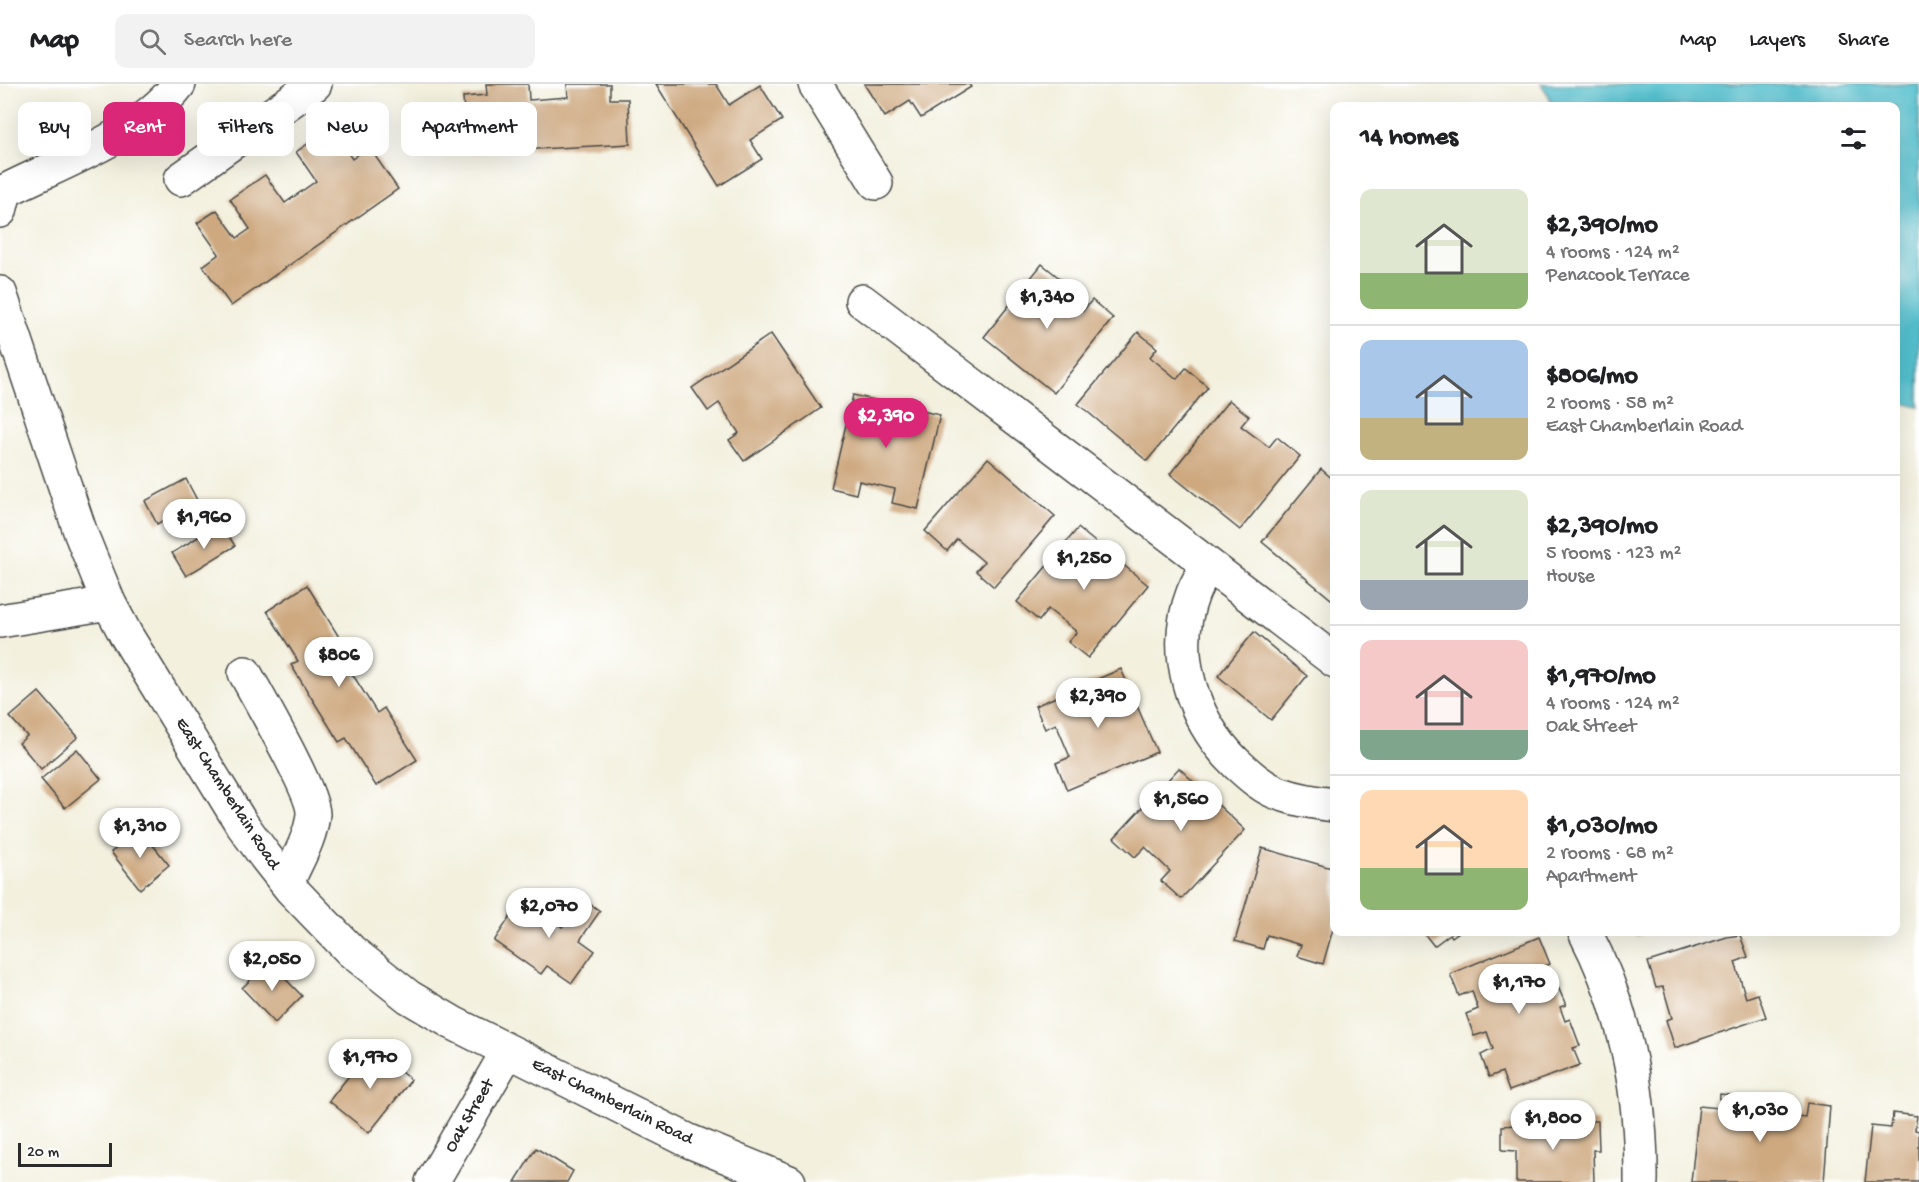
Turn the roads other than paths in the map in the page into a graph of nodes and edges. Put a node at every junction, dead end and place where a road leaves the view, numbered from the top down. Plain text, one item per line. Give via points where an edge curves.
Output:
1 (178, 84) edge
2 (315, 84) edge
3 (815, 84) edge
4 (181, 179) dead end
5 (876, 183) dead end
6 (3, 201) edge
7 (0, 292) edge
8 (862, 301) dead end
9 (1207, 564) junction
10 (109, 603) junction
11 (0, 621) edge
12 (1330, 658) edge
13 (245, 673) dead end
14 (1330, 804) edge
15 (287, 883) junction
16 (1587, 936) edge
17 (508, 1051) junction
18 (432, 1182) edge
19 (789, 1182) edge
20 (1641, 1182) edge

1 - 6 street via 150,113 124,132
2 - 4 street
3 - 5 street
7 - 10 street, East Chamberlain Road via 81,534
8 - 9 street
9 - 12 street
9 - 14 street via 1187,614 1184,649 1188,684 1200,716 1222,750 1248,774 1278,794
10 - 11 street
10 - 15 street, East Chamberlain Road via 241,823
13 - 15 street via 295,768 313,813
15 - 17 street, East Chamberlain Road via 351,951 409,997
16 - 20 street via 1624,1030 1639,1106
17 - 18 street, Oak Street
17 - 19 street, East Chamberlain Road via 689,1141

